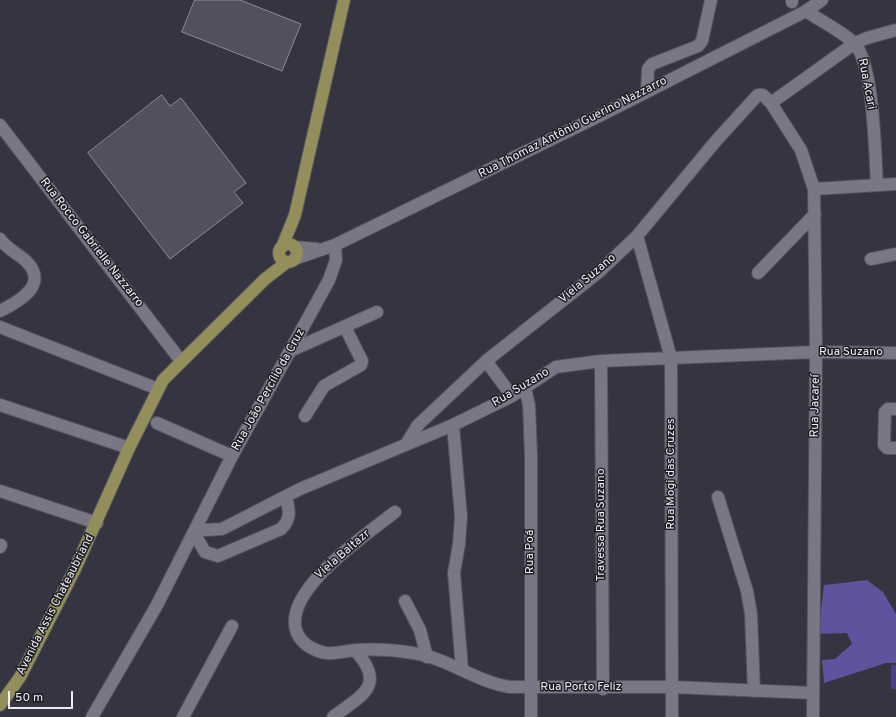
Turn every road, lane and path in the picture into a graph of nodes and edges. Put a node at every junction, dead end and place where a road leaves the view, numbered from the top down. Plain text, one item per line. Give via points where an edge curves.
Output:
1 (344, 0) edge
2 (711, 0) edge
3 (822, 0) edge
4 (806, 11) junction
5 (896, 30) edge
6 (855, 43) junction
7 (648, 91) junction
8 (772, 103) junction
9 (0, 125) edge
10 (877, 184) junction
11 (896, 184) edge
12 (814, 189) junction
13 (815, 214) junction
14 (637, 236) junction
15 (2, 244) edge
16 (335, 245) junction
17 (288, 252) junction
18 (896, 254) edge
19 (871, 259) dead end
20 (758, 273) dead end
21 (0, 311) edge
22 (377, 312) dead end
23 (0, 327) edge
24 (345, 327) junction
25 (292, 350) junction
26 (816, 352) junction
27 (896, 353) edge
28 (672, 358) junction
29 (486, 360) junction
30 (182, 361) junction
31 (601, 361) junction
32 (525, 388) junction
33 (158, 389) junction
34 (512, 396) junction
35 (0, 405) edge
36 (896, 410) edge
37 (305, 416) dead end
38 (157, 423) dead end
39 (453, 425) junction
40 (407, 443) junction
41 (129, 448) junction
42 (896, 448) edge
43 (232, 456) junction
44 (0, 491) edge
45 (286, 496) junction
46 (718, 497) dead end
47 (395, 512) dead end
48 (97, 523) junction
49 (196, 530) junction
50 (406, 601) dead end
51 (232, 626) dead end
52 (356, 650) junction
53 (427, 657) junction
54 (462, 669) junction
55 (672, 687) junction
56 (530, 688) junction
57 (603, 689) junction
58 (754, 691) junction
59 (813, 694) junction
60 (0, 705) edge
61 (92, 717) edge
62 (183, 717) edge
63 (333, 717) edge
64 (531, 717) edge
65 (672, 717) edge
66 (813, 717) edge

1 - 17 main road, Avenida Assis Chateaubriand
2 - 7 street via 702,41 698,46 652,64 648,69
3 - 4 street, Rua Thomaz Antônio Guerino Nazzarro
4 - 6 street, Rua Acari
4 - 7 street, Rua Thomaz Antônio Guerino Nazzarro
5 - 6 street
6 - 8 street
6 - 10 street, Rua Acari via 862,56 871,101
7 - 16 street, Rua Thomaz Antônio Guerino Nazzarro
8 - 12 street, Rua Jacareí via 801,150
8 - 14 street, Viela Suzano via 763,95 754,98
9 - 30 street, Rua Rocco Gabrielle Nazzarro
10 - 11 street
10 - 12 street
12 - 13 street, Rua Jacareí
13 - 20 street
13 - 26 street, Rua Jacareí
14 - 28 street, Rua Mogi das Cruzes
14 - 29 street, Viela Suzano via 600,271
15 - 21 street via 26,262 32,270 34,279 28,294
16 - 17 street, Rua Thomaz Antônio Guerino Nazzarro
16 - 25 street, Rua João Percílio da Cruz via 334,270
17 - 30 main road, Avenida Assis Chateaubriand via 265,279
18 - 19 street
22 - 24 street
23 - 33 street
24 - 25 street
24 - 37 street via 362,361 361,365 324,386
25 - 43 street, Rua João Percílio da Cruz
26 - 27 street, Rua Suzano
26 - 28 street, Rua Suzano
26 - 59 street, Rua Jacareí
28 - 31 street, Rua Suzano
28 - 55 street, Rua Mogi das Cruzes
29 - 34 street
29 - 40 street, Viela Suzano via 418,425
30 - 33 main road, Avenida Assis Chateaubriand via 169,373
31 - 32 street, Rua Suzano via 556,367
31 - 57 street, Travessa Rua Suzano
32 - 34 street, Rua Suzano
32 - 56 street, Rua Poá via 529,404 531,455
33 - 41 main road, Avenida Assis Chateaubriand
34 - 39 street, Rua Suzano
35 - 41 street
36 - 42 street via 885,412 884,446
38 - 43 street
39 - 40 street, Rua Suzano
39 - 54 street via 461,517 454,573
40 - 45 street, Rua Suzano
41 - 48 main road, Avenida Assis Chateaubriand
43 - 49 street, Rua João Percílio da Cruz
44 - 48 street
45 - 49 street, Rua Suzano via 222,529
45 - 49 street via 290,514 281,529 218,556 205,552
46 - 58 street via 747,591 751,614
47 - 52 street, Viela Baltazr via 328,566 311,583 295,616 295,628 299,637 312,648 325,653
48 - 60 main road, Avenida Assis Chateaubriand via 20,677
49 - 61 street, Rua João Percílio da Cruz via 157,605
50 - 53 street via 420,630
51 - 62 street
52 - 53 street, Rua Porto Feliz via 414,653
52 - 63 street via 368,667 370,682 363,694
53 - 54 street, Rua Porto Feliz
54 - 56 street, Rua Porto Feliz via 498,685
55 - 57 street, Rua Porto Feliz
55 - 58 street, Rua Porto Feliz
55 - 65 street, Rua Mogi das Cruzes
56 - 57 street, Rua Porto Feliz
56 - 64 street, Rua Poá
58 - 59 street, Rua Porto Feliz
59 - 66 street, Rua Jacareí

